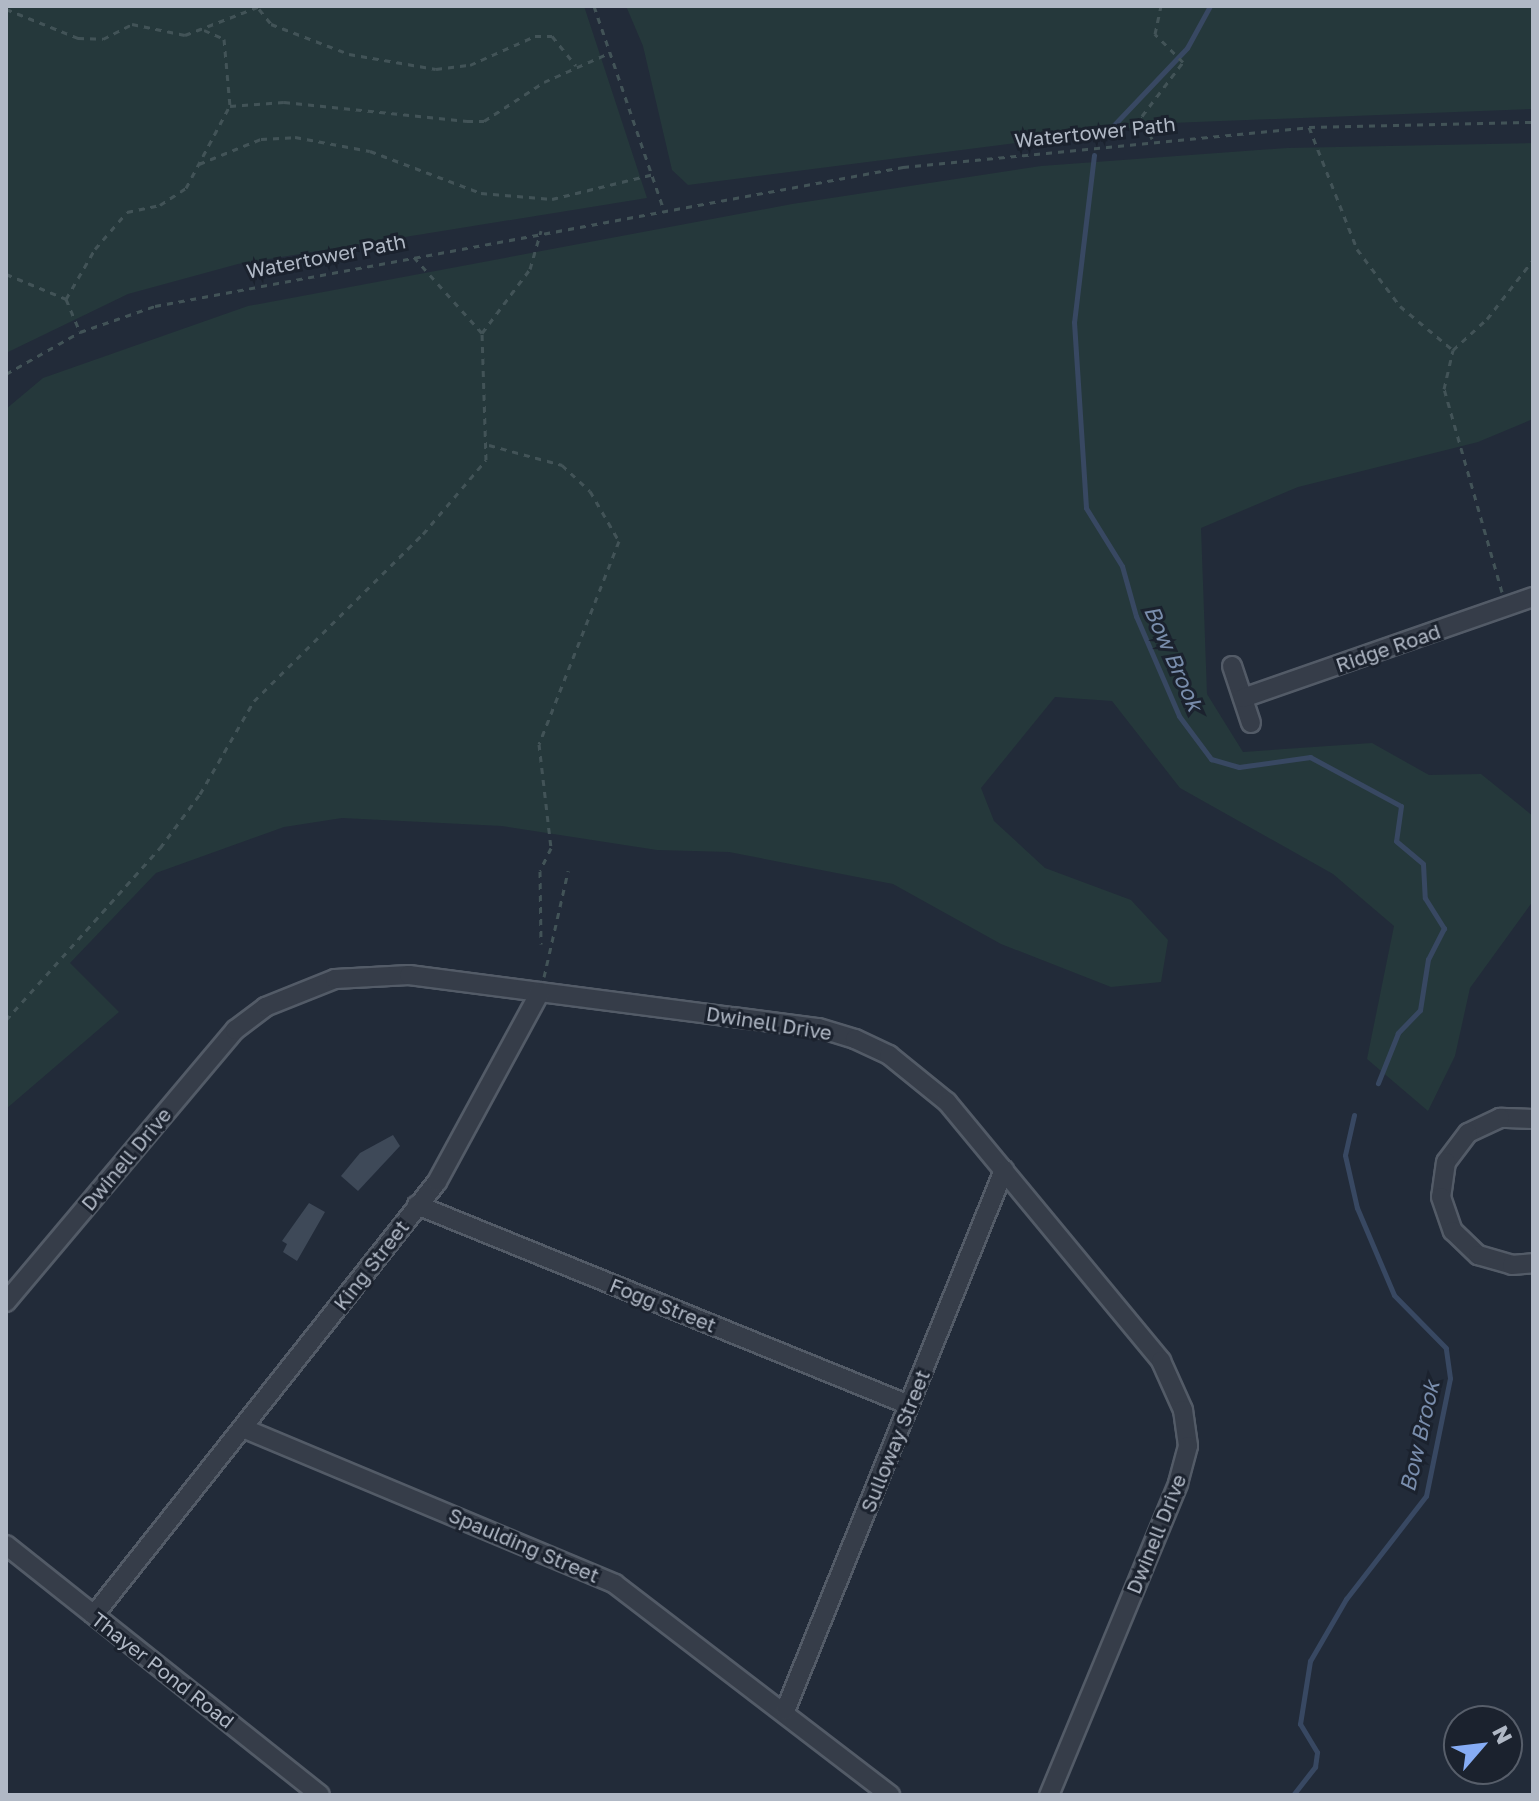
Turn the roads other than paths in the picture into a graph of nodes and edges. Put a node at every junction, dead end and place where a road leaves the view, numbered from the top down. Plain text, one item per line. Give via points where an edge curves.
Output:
1 (1533, 597) edge
2 (1232, 666) dead end
3 (1243, 698) junction
4 (1251, 723) dead end
5 (540, 992) junction
6 (1533, 1119) edge
7 (1004, 1170) junction
8 (417, 1205) junction
9 (1533, 1263) edge
10 (6, 1302) edge
11 (909, 1405) junction
12 (245, 1429) junction
13 (6, 1545) edge
14 (94, 1615) junction
15 (785, 1711) junction
16 (320, 1795) edge
17 (890, 1795) edge
18 (1049, 1795) edge

1 - 3 street, Ridge Road
2 - 3 street
3 - 4 street
5 - 7 street, Dwinell Drive via 819,1028 855,1039 919,1076
5 - 8 street, King Street via 459,1150
5 - 10 street, Dwinell Drive via 371,974 335,979 265,1007 235,1030
6 - 9 street via 1500,1118 1468,1133 1446,1162 1441,1197 1453,1231 1478,1255 1512,1265
7 - 11 street, Sulloway Street
7 - 18 street, Dwinell Drive via 1161,1361 1179,1392 1188,1446 1178,1484
8 - 11 street, Fogg Street
8 - 12 street, King Street
11 - 15 street, Sulloway Street
12 - 14 street, King Street
12 - 15 street, Spaulding Street via 582,1566 646,1605
13 - 14 street, Thayer Pond Road
14 - 16 street, Thayer Pond Road
15 - 17 street, Spaulding Street

